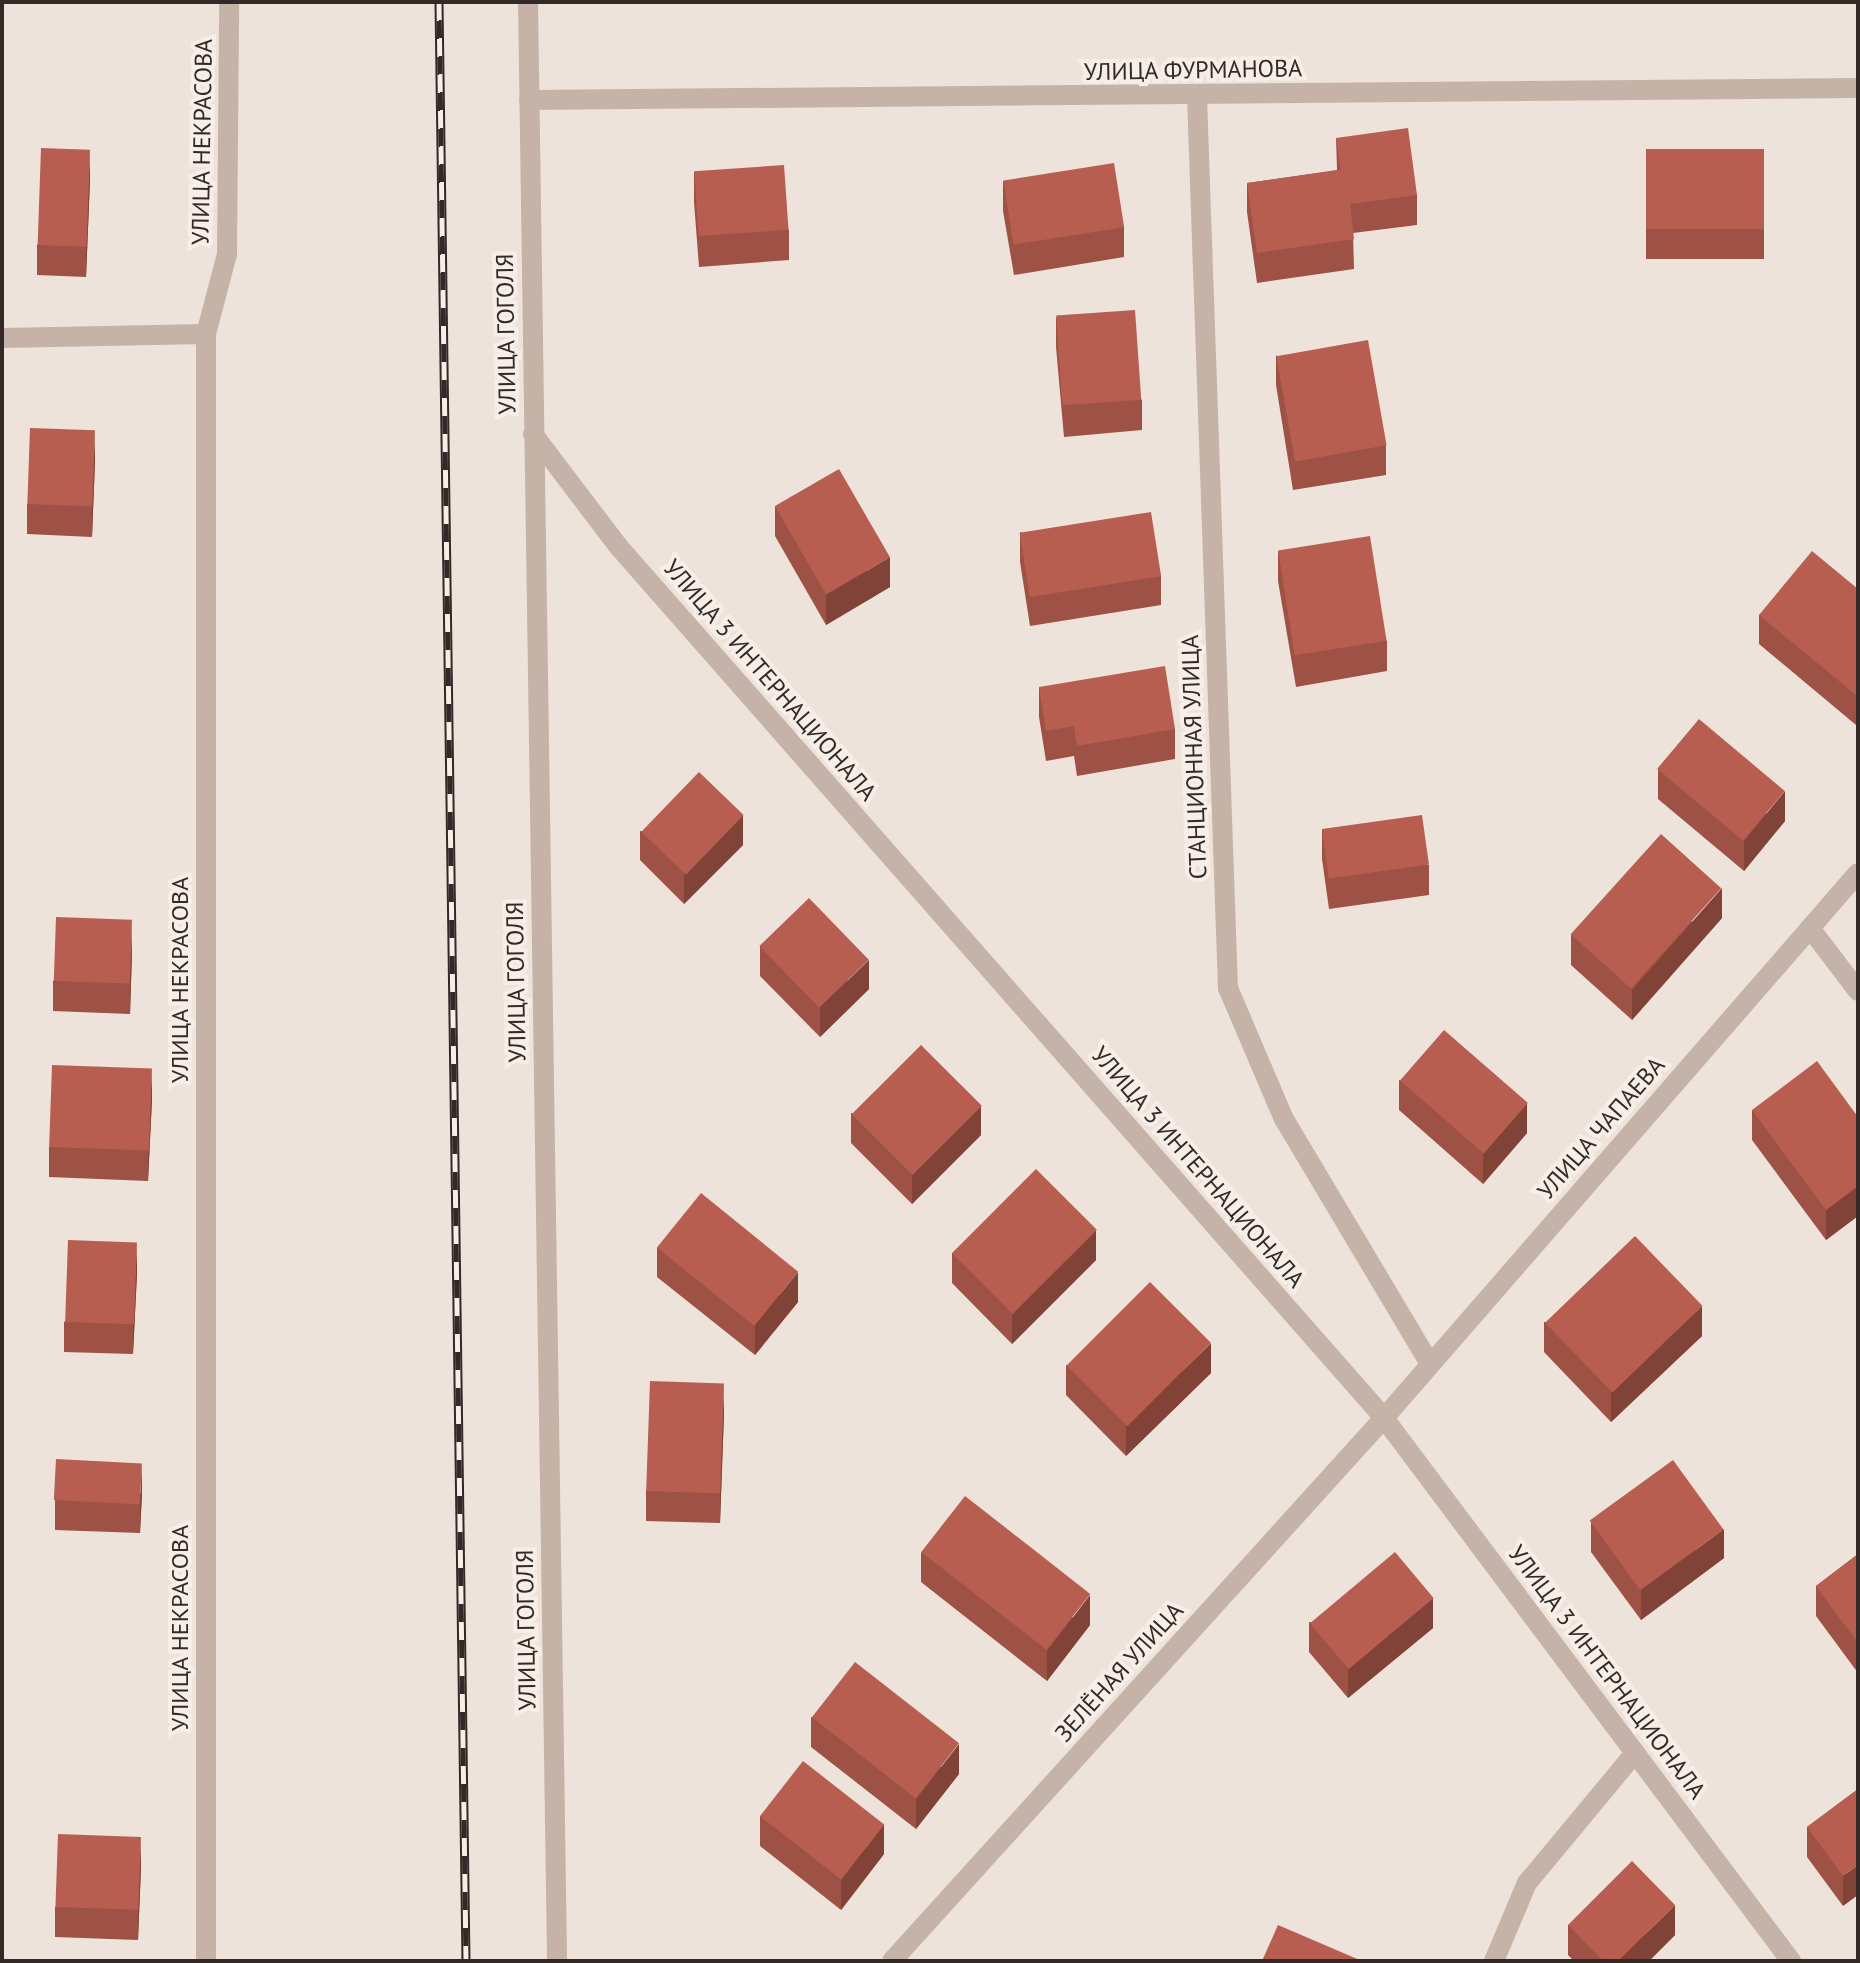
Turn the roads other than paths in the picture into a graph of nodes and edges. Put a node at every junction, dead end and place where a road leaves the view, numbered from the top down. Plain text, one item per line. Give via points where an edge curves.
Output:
1 (229, 2) edge
2 (528, 2) edge
3 (1858, 88) edge
4 (1197, 97) junction
5 (529, 100) junction
6 (206, 334) junction
7 (2, 338) edge
8 (533, 434) junction
9 (1858, 873) edge
10 (1810, 928) junction
11 (1858, 991) edge
12 (1430, 1364) junction
13 (1384, 1418) junction
14 (1635, 1753) junction
15 (206, 1961) edge
16 (557, 1961) edge
17 (892, 1961) edge
18 (1494, 1961) edge
19 (1791, 1961) edge

1 - 6 street, УЛИЦА НЕКРАСОВА via 227,254
2 - 5 street, УЛИЦА ГОГОЛЯ
3 - 4 street, УЛИЦА ФУРМАНОВА
4 - 5 street, УЛИЦА ФУРМАНОВА
4 - 12 street, СТАНЦИОННАЯ УЛИЦА via 1228,988 1284,1119
5 - 8 street, УЛИЦА ГОГОЛЯ
6 - 7 street
6 - 15 street, УЛИЦА НЕКРАСОВА
8 - 13 street, УЛИЦА 3 ИНТЕРНАЦИОНАЛА via 618,546
8 - 16 street, УЛИЦА ГОГОЛЯ
9 - 10 street, УЛИЦА ЧАПАЕВА
10 - 11 street
10 - 12 street, УЛИЦА ЧАПАЕВА
12 - 13 street, УЛИЦА ЧАПАЕВА
13 - 14 street, УЛИЦА 3 ИНТЕРНАЦИОНАЛА
13 - 17 street, ЗЕЛЁНАЯ УЛИЦА
14 - 18 street via 1527,1883
14 - 19 street, УЛИЦА 3 ИНТЕРНАЦИОНАЛА

